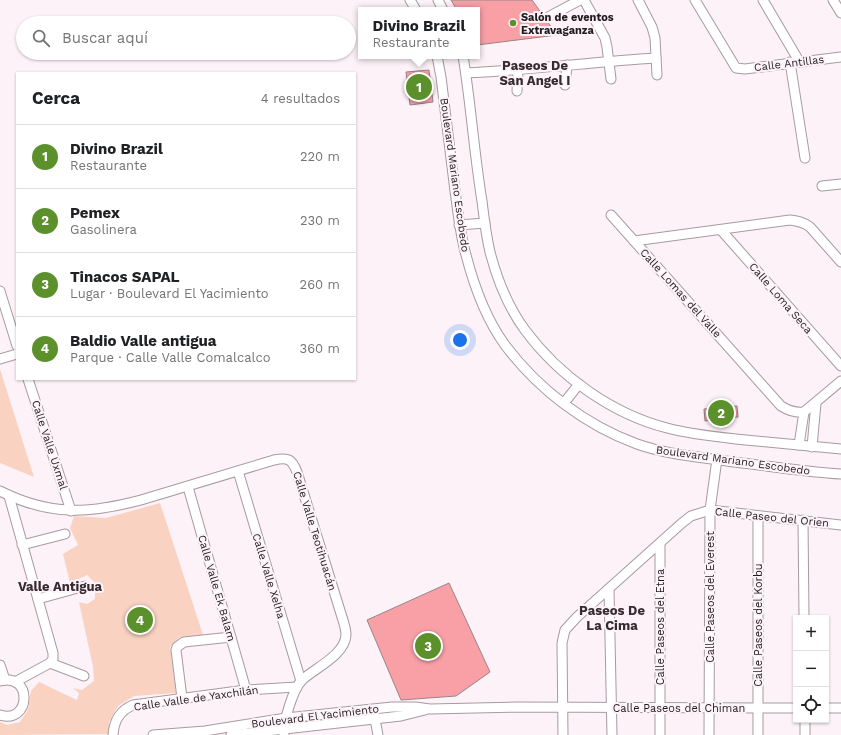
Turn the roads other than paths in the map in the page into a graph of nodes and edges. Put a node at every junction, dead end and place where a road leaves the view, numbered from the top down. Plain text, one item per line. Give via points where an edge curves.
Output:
1 (580, 0) edge
2 (584, 0) edge
3 (638, 0) edge
4 (695, 0) edge
5 (763, 0) edge
6 (833, 0) edge
7 (841, 13) edge
8 (550, 16) dead end
9 (841, 57) edge
10 (656, 58) junction
11 (438, 59) edge
12 (464, 59) edge
13 (608, 61) junction
14 (794, 62) junction
15 (567, 65) junction
16 (518, 70) junction
17 (466, 73) junction
18 (657, 75) dead end
19 (611, 79) dead end
20 (565, 85) dead end
21 (517, 91) dead end
22 (805, 158) dead end
23 (841, 184) edge
24 (822, 186) dead end
25 (611, 215) dead end
26 (485, 223) junction
27 (459, 225) junction
28 (721, 230) junction
29 (634, 241) junction
30 (841, 262) edge
31 (0, 290) edge
32 (3, 308) edge
33 (16, 343) edge
34 (16, 354) edge
35 (0, 359) edge
36 (841, 366) edge
37 (28, 380) edge
38 (841, 381) edge
39 (579, 384) junction
40 (564, 403) junction
41 (816, 403) junction
42 (804, 412) junction
43 (799, 445) junction
44 (812, 447) junction
45 (841, 449) edge
46 (718, 460) junction
47 (238, 471) junction
48 (841, 474) edge
49 (188, 487) junction
50 (0, 491) edge
51 (9, 496) junction
52 (710, 510) junction
53 (71, 511) junction
54 (758, 516) junction
55 (803, 520) junction
56 (841, 525) edge
57 (65, 534) dead end
58 (660, 544) junction
59 (22, 545) junction
60 (86, 586) dead end
61 (609, 589) junction
62 (38, 599) junction
63 (804, 615) edge
64 (231, 637) junction
65 (50, 663) junction
66 (0, 665) edge
67 (84, 676) dead end
68 (2, 680) edge
69 (15, 682) junction
70 (299, 684) junction
71 (246, 690) junction
72 (182, 698) junction
73 (563, 707) junction
74 (373, 708) junction
75 (613, 708) junction
76 (660, 708) junction
77 (709, 708) junction
78 (758, 708) junction
79 (793, 708) edge
80 (829, 708) edge
81 (841, 708) edge
82 (430, 709) junction
83 (0, 715) edge
84 (286, 718) junction
85 (375, 719) junction
86 (805, 723) edge
87 (284, 732) edge
88 (113, 735) edge
89 (153, 735) edge
90 (231, 735) edge
91 (378, 735) edge
92 (563, 735) edge
93 (612, 735) edge
94 (660, 735) edge
95 (709, 735) edge
96 (758, 735) edge
97 (805, 735) edge

1 - 8 street
2 - 13 street via 604,38
3 - 10 street via 652,27
4 - 14 street, Calle Antillas via 736,68
5 - 14 street
6 - 7 street
9 - 14 street, Calle Antillas
10 - 13 street
10 - 18 street
11 - 27 street, Boulevard Mariano Escobedo
12 - 17 street, Boulevard Mariano Escobedo
13 - 15 street
13 - 19 street
14 - 22 street
15 - 16 street
15 - 20 street
16 - 17 street
16 - 21 street
17 - 26 street, Boulevard Mariano Escobedo
23 - 24 street
25 - 29 street
26 - 27 street
26 - 39 street, Boulevard Mariano Escobedo via 499,281 511,307 524,329 542,350
27 - 40 street, Boulevard Mariano Escobedo via 477,291 489,318 523,366
28 - 29 street, Calle Lomas del Valle
28 - 30 street, Calle Lomas del Valle via 798,221 810,227
28 - 36 street, Calle Loma Seca
29 - 42 street, Calle Lomas del Valle via 782,406 788,411
31 - 32 street
32 - 33 street
34 - 35 street
37 - 53 street, Calle Valle Uxmal
38 - 41 street
39 - 40 street
39 - 43 street, Boulevard Mariano Escobedo via 620,410 666,428 710,436
40 - 46 street, Boulevard Mariano Escobedo via 610,432 637,444 661,451
41 - 42 street
41 - 44 street
42 - 43 street
43 - 44 street, Boulevard Mariano Escobedo
44 - 45 street, Boulevard Mariano Escobedo
46 - 48 street, Boulevard Mariano Escobedo
46 - 52 street, Calle Paseos del Everest
47 - 49 street, Calle Valle Teotihuacán
47 - 70 street, Calle Valle Xelha
47 - 70 street, Calle Valle Teotihuacán via 280,458 293,462 342,617 345,643 332,658
49 - 53 street, Calle Valle Teotihuacán via 120,506
49 - 64 street, Calle Valle Ek Balam
50 - 51 street, Calle Valle Teotihuacán
51 - 53 street, Calle Valle Teotihuacán via 40,507
51 - 59 street
52 - 54 street, Calle Paseo del Orien
52 - 58 street, Calle Paseo del Orien via 692,516
52 - 77 street, Calle Paseos del Everest
54 - 55 street, Calle Paseo del Orien
54 - 78 street, Calle Paseos del Korbu
55 - 56 street, Calle Paseo del Orien
55 - 63 street
57 - 59 street
58 - 61 street, Calle Paseo del Orien
58 - 76 street, Calle Paseos del Etna
59 - 62 street
60 - 62 street
61 - 73 street, Calle Paseo del Orien via 565,630 562,643
61 - 75 street
62 - 65 street via 52,645 53,659
64 - 71 street, Calle Valle Ek Balam
64 - 72 street via 184,642 177,647
65 - 67 street
65 - 69 street
66 - 68 street
68 - 69 street
69 - 83 street via 20,685 25,696 22,707 14,715
70 - 71 street, Calle Valle de Yaxchilán
70 - 84 street
71 - 72 street, Calle Valle de Yaxchilán
72 - 88 street, Calle Valle de Yaxchilán via 142,703 126,708 116,720
73 - 75 street, Calle Paseos del Chiman
73 - 82 street, Boulevard El Yacimiento
73 - 92 street, Calle Paseo del Orien
74 - 82 street, Boulevard El Yacimiento via 405,706
74 - 84 street, Boulevard El Yacimiento
74 - 85 street
75 - 76 street, Calle Paseos del Chiman
75 - 93 street
76 - 77 street, Calle Paseos del Chiman
76 - 94 street, Calle Paseos del Etna
77 - 78 street, Calle Paseos del Chiman
77 - 95 street, Calle Paseos del Everest
78 - 79 street, Calle Paseos del Chiman
78 - 96 street, Calle Paseos del Korbu
80 - 81 street
82 - 85 street, Boulevard El Yacimiento
84 - 87 street
84 - 89 street, Boulevard El Yacimiento via 205,731
85 - 87 street, Boulevard El Yacimiento
85 - 91 street
86 - 97 street
87 - 90 street, Boulevard El Yacimiento

